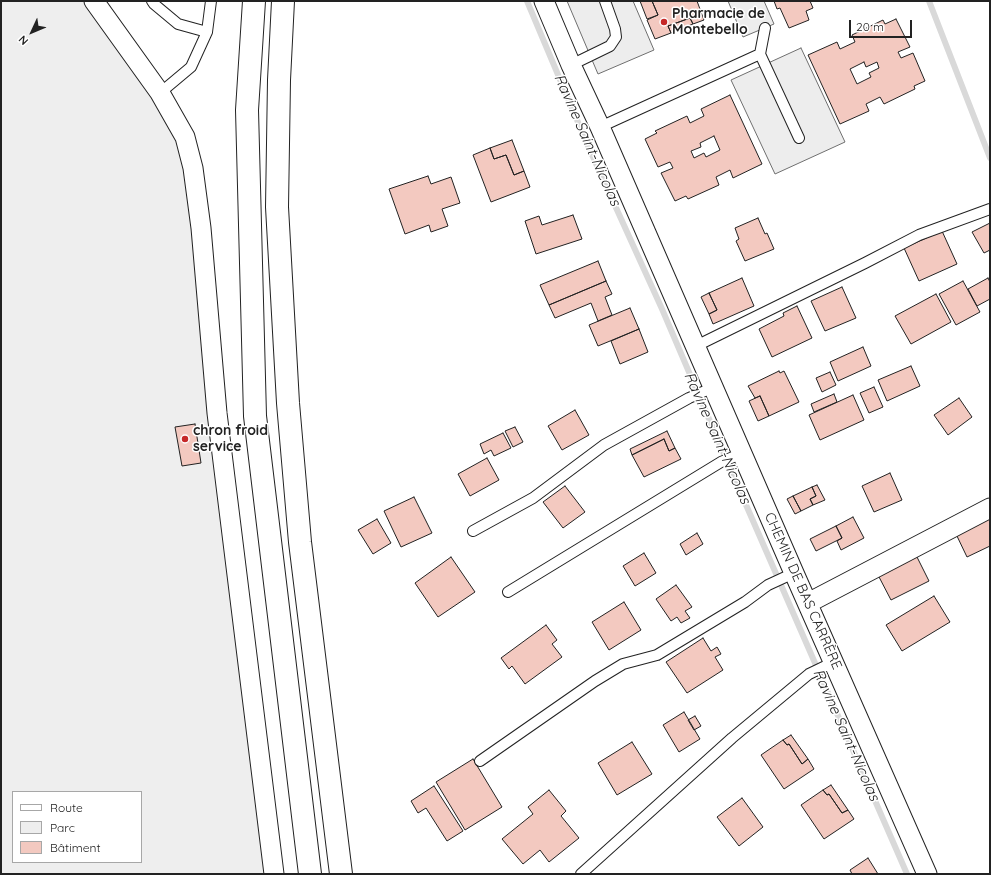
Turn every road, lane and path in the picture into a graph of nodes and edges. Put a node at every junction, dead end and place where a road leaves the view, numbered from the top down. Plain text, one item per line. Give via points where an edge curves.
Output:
1 (94, 1) edge
2 (152, 1) edge
3 (212, 1) edge
4 (254, 1) edge
5 (283, 1) edge
6 (544, 1) edge
7 (604, 1) edge
8 (765, 28) dead end
9 (207, 32) junction
10 (760, 54) junction
11 (571, 65) junction
12 (160, 93) junction
13 (600, 126) junction
14 (800, 138) dead end
15 (990, 209) edge
16 (696, 346) junction
17 (710, 389) junction
18 (738, 455) junction
19 (990, 508) edge
20 (473, 531) dead end
21 (789, 575) junction
22 (508, 592) dead end
23 (808, 603) junction
24 (830, 664) junction
25 (480, 761) dead end
26 (274, 874) edge
27 (310, 874) edge
28 (341, 874) edge
29 (581, 874) edge
30 (927, 874) edge

1 - 12 street
2 - 9 lane via 178,24
3 - 9 lane
4 - 27 highway via 247,110 256,416
5 - 28 highway via 277,207 288,403 300,542
6 - 11 street, CHEMIN DE BAS CARRÈRE
7 - 11 lane via 616,37 610,46
8 - 10 lane
9 - 12 lane via 191,67
10 - 13 lane
10 - 14 lane
11 - 13 street, CHEMIN DE BAS CARRÈRE
12 - 26 street via 185,137 194,175 217,413
13 - 16 street, CHEMIN DE BAS CARRÈRE
15 - 16 lane via 919,235
16 - 17 street, CHEMIN DE BAS CARRÈRE
17 - 18 street, CHEMIN DE BAS CARRÈRE
17 - 20 lane via 604,445 533,498
18 - 21 street, CHEMIN DE BAS CARRÈRE
18 - 22 lane via 721,462
19 - 23 street
21 - 23 street, CHEMIN DE BAS CARRÈRE
21 - 25 lane via 768,585 745,602 657,655 623,664
23 - 24 street, CHEMIN DE BAS CARRÈRE
24 - 29 lane via 809,674 732,738
24 - 30 street, CHEMIN DE BAS CARRÈRE

